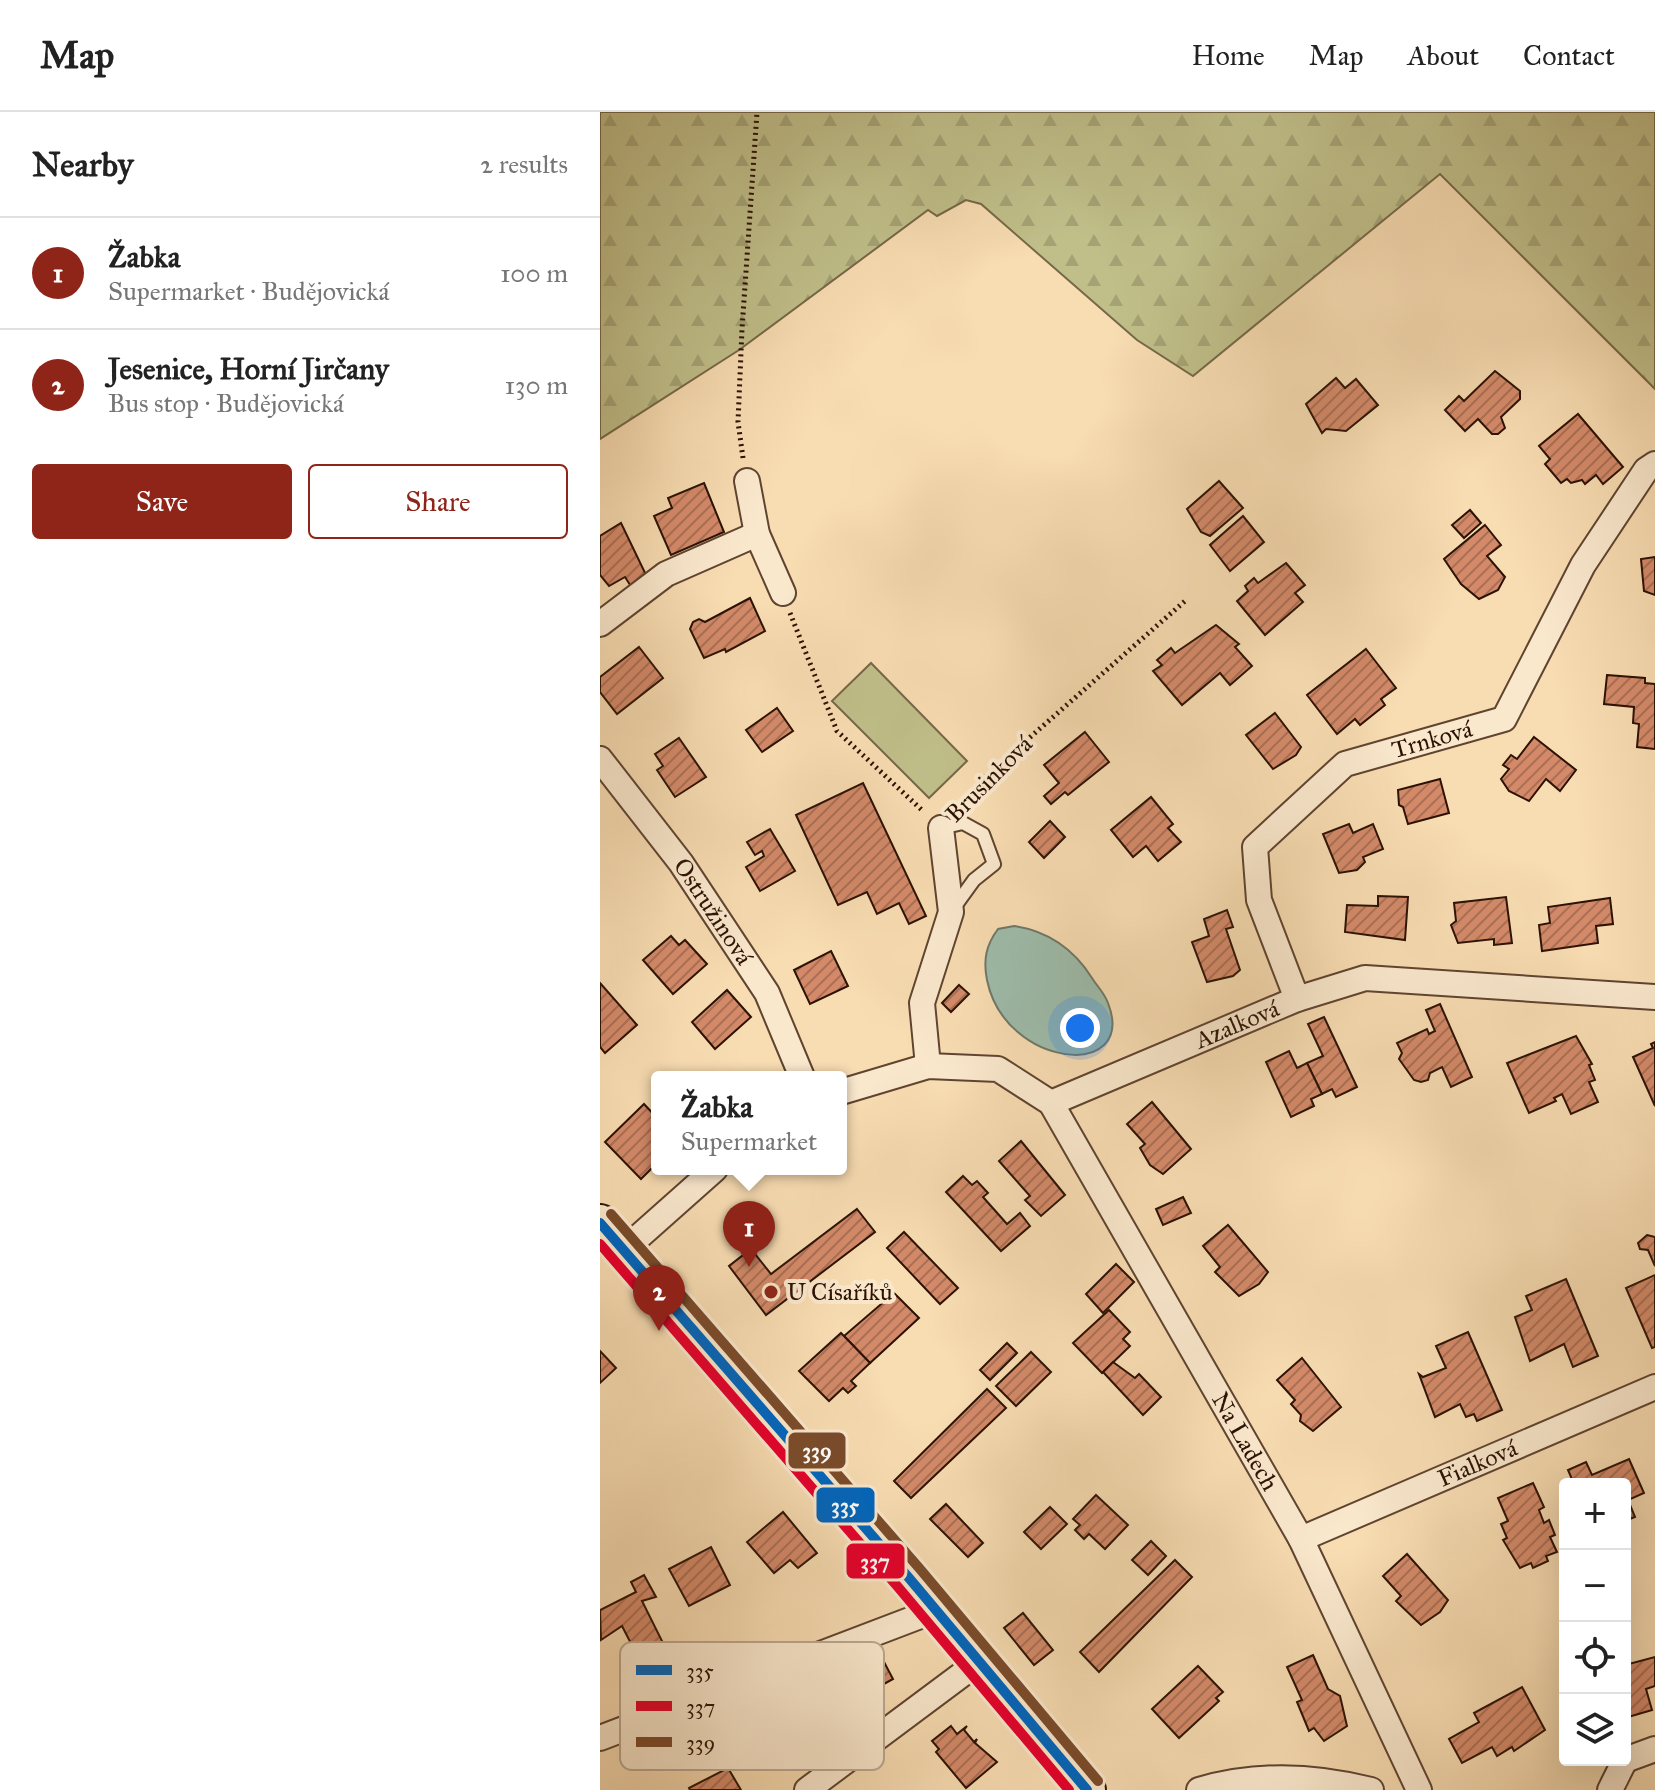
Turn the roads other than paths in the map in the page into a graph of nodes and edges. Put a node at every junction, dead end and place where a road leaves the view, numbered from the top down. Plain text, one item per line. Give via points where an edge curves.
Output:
1 (1655, 464) edge
2 (747, 481) road end
3 (757, 534) junction
4 (783, 593) road end
5 (600, 624) edge
6 (600, 759) edge
7 (941, 828) joint
8 (951, 912) junction
9 (1655, 997) edge
10 (1297, 999) junction
11 (928, 1066) junction
12 (800, 1071) edge
13 (847, 1090) edge
14 (1051, 1103) junction
15 (708, 1175) edge
16 (600, 1223) edge
17 (625, 1249) junction
18 (1655, 1387) edge
19 (1301, 1539) junction
20 (936, 1610) junction
21 (852, 1642) edge
22 (980, 1661) junction
23 (620, 1730) edge
24 (884, 1733) edge
25 (600, 1738) edge
26 (1655, 1749) edge
27 (1631, 1758) edge
28 (1622, 1766) edge
29 (834, 1770) edge
30 (807, 1790) edge
31 (1087, 1790) edge
32 (1199, 1790) edge
33 (1371, 1790) edge
34 (1419, 1790) edge
35 (1610, 1790) edge

1 - 10 street, Trnková via 1583,565 1504,719 1345,764 1255,847 1259,900
2 - 3 street
3 - 4 street
3 - 5 street via 666,574
6 - 12 street, Ostružinová via 681,863 767,993
7 - 8 street, Brusinková
7 - 8 lane via 963,823 983,834 994,864 974,880
8 - 11 street, Brusinková via 922,1003
9 - 10 street, Azalková via 1365,978
10 - 14 street, Azalková
11 - 13 street
11 - 14 street via 998,1069
14 - 19 street, Na Ladech
15 - 17 street
16 - 17 main road
17 - 20 main road
18 - 19 street, Fialková
19 - 34 street, Na Ladech
20 - 21 street
20 - 22 main road
22 - 24 street
22 - 31 main road
23 - 25 street
26 - 27 street
28 - 35 street
29 - 30 street
32 - 33 street via 1234,1780 1291,1776

